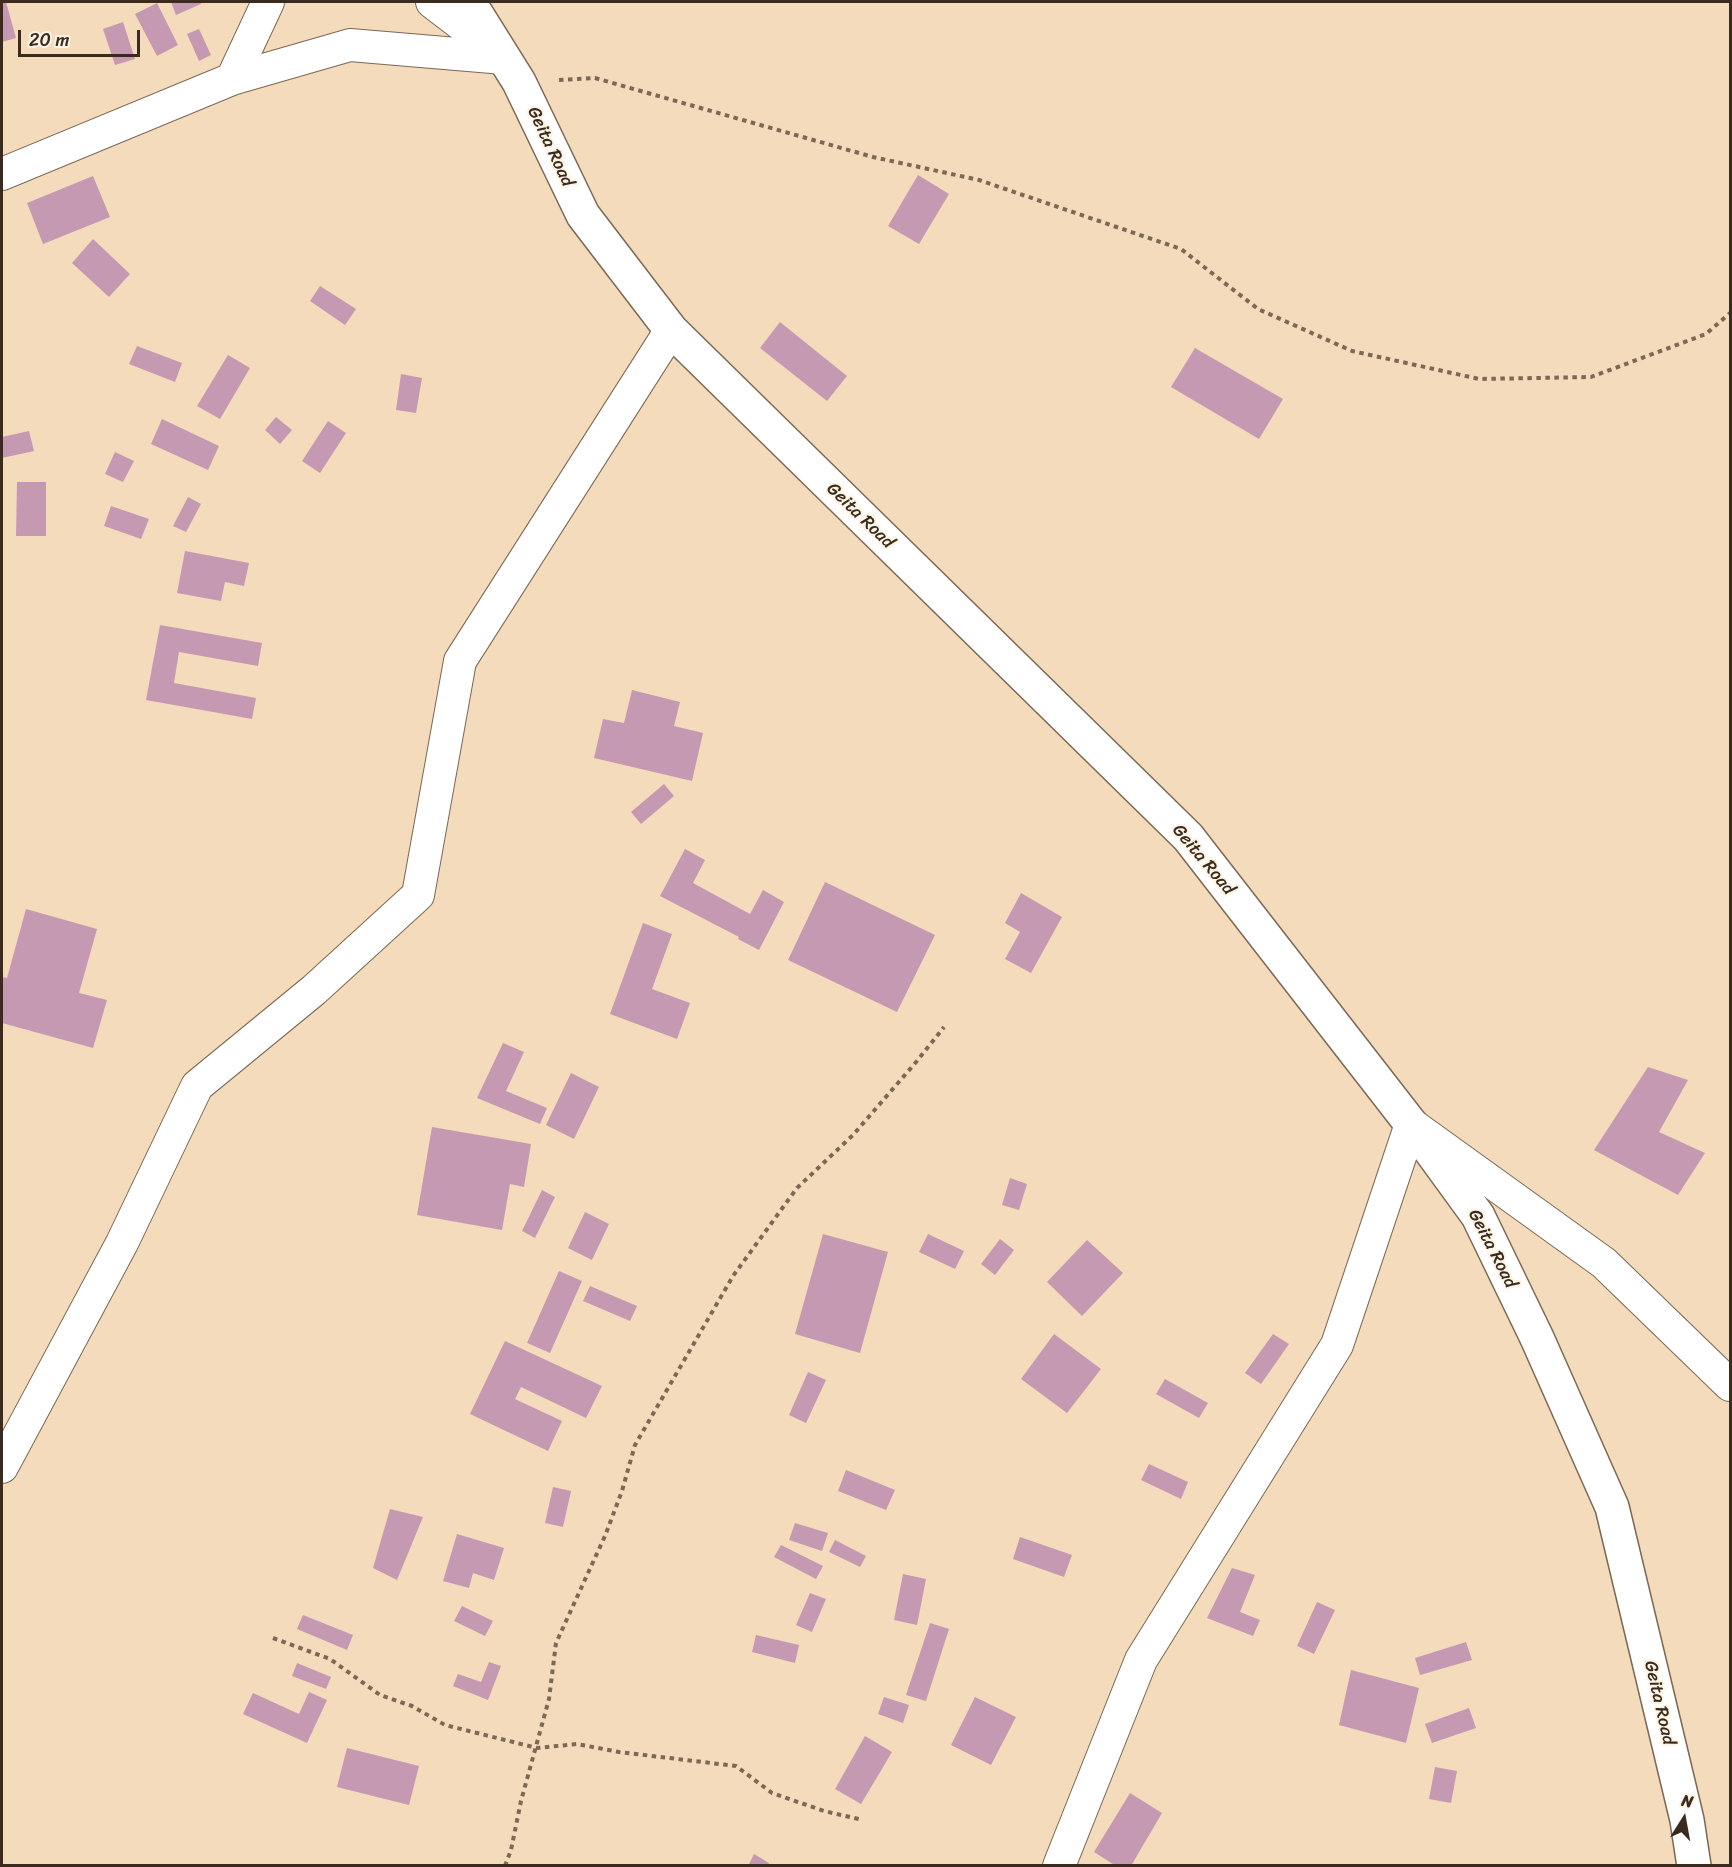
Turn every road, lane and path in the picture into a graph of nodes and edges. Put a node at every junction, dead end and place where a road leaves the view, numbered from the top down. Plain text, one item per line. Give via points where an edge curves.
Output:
1 (268, 2) edge
2 (432, 2) edge
3 (469, 2) edge
4 (512, 70) junction
5 (232, 79) junction
6 (2, 174) edge
7 (1731, 313) edge
8 (671, 330) junction
9 (944, 1027) dead end
10 (1411, 1124) junction
11 (1731, 1385) edge
12 (2, 1467) edge
13 (273, 1638) dead end
14 (537, 1748) junction
15 (863, 1820) dead end
16 (505, 1866) edge
17 (1059, 1866) edge
18 (1694, 1866) edge

1 - 5 street
2 - 4 street
3 - 4 main road, Geita Road
4 - 5 street via 350,45
4 - 7 path via 595,78 873,157 979,180 1181,249 1258,309 1352,351 1479,379 1591,377 1706,334
4 - 8 main road, Geita Road via 582,215
5 - 6 street
8 - 10 main road, Geita Road via 1188,837
8 - 12 street via 460,661 418,895 314,990 197,1086 122,1243
9 - 14 path via 853,1135 797,1188 733,1276 660,1400 635,1445 605,1536 556,1643 549,1699
10 - 11 street via 1604,1263
10 - 17 street via 1337,1345 1141,1660
10 - 18 main road, Geita Road via 1478,1216 1612,1507 1687,1820
13 - 14 path via 330,1659 380,1695 412,1706 445,1725
14 - 15 path via 578,1744 736,1766 772,1793
14 - 16 path

